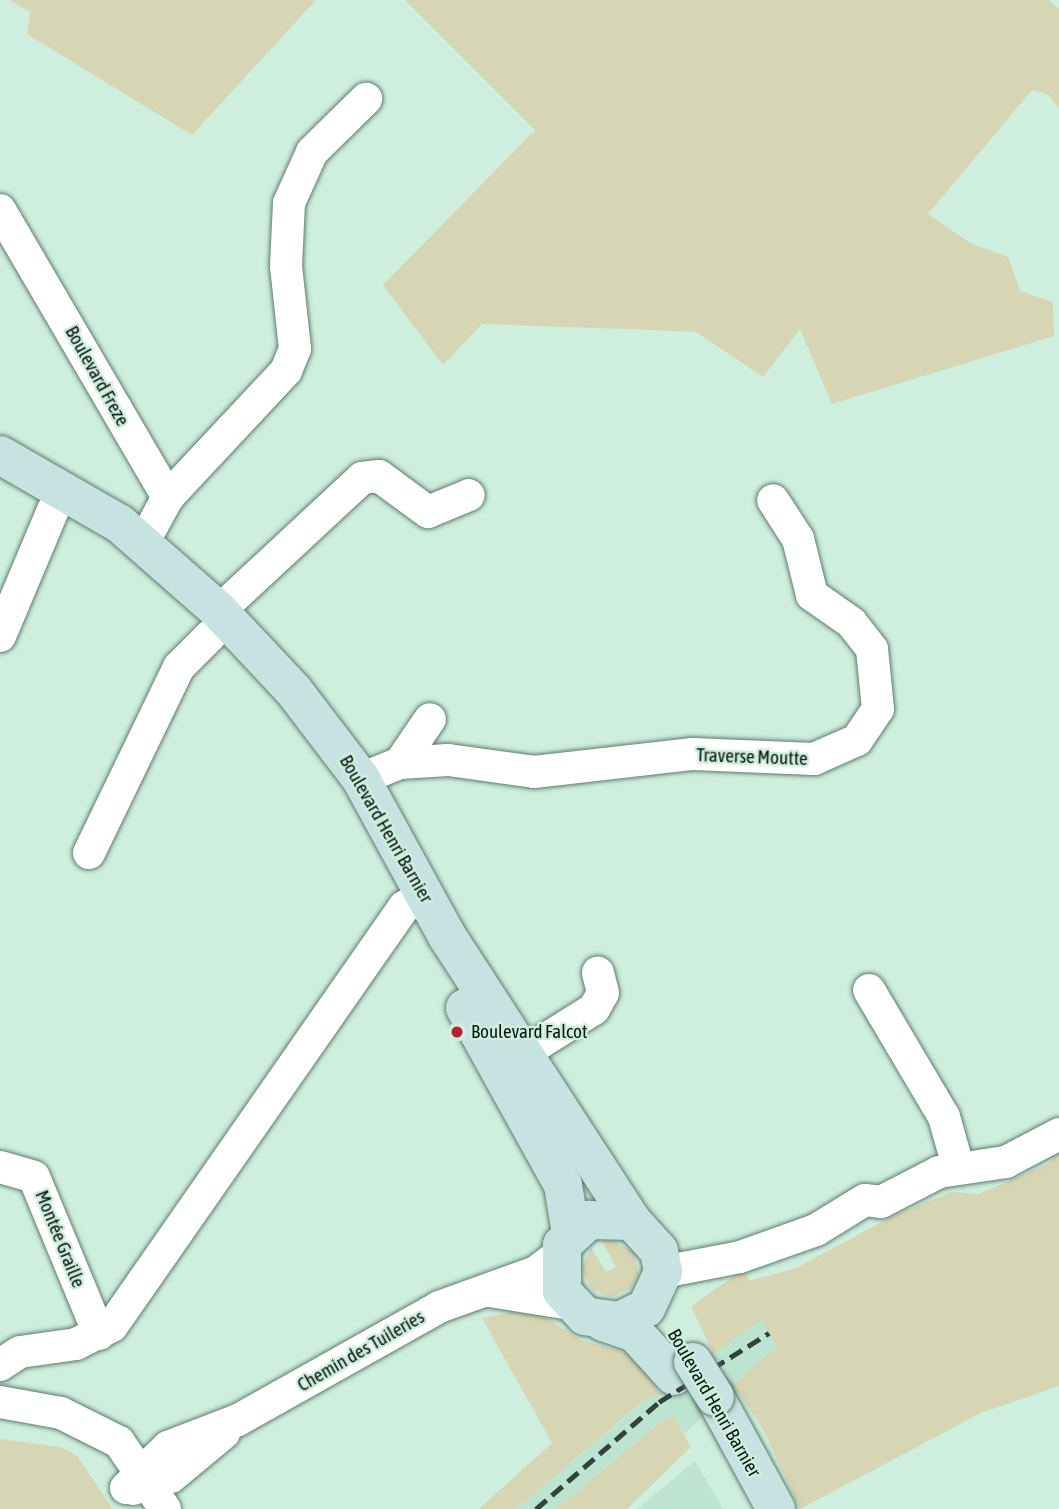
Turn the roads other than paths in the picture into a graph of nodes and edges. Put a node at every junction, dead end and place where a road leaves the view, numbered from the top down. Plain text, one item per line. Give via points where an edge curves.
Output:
1 (366, 99) dead end
2 (0, 210) edge
3 (0, 455) edge
4 (0, 480) edge
5 (469, 495) dead end
6 (168, 497) junction
7 (773, 499) dead end
8 (53, 510) junction
9 (143, 543) junction
10 (215, 623) junction
11 (0, 636) edge
12 (430, 719) dead end
13 (400, 763) junction
14 (361, 779) junction
15 (89, 853) dead end
16 (414, 901) junction
17 (598, 973) dead end
18 (869, 990) dead end
19 (511, 1061) junction
20 (1059, 1134) edge
21 (958, 1166) junction
22 (0, 1167) edge
23 (632, 1221) junction
24 (564, 1244) junction
25 (659, 1284) junction
26 (488, 1291) junction
27 (587, 1313) junction
28 (99, 1334) junction
29 (0, 1365) edge
30 (684, 1369) junction
31 (0, 1402) edge
32 (704, 1403) junction
33 (145, 1492) edge
34 (749, 1509) edge
35 (776, 1509) edge

1 - 6 street via 313,152 289,203 286,265 295,349 286,372
2 - 6 street, Boulevard Freze
3 - 9 main road, Boulevard Henri Barnier
4 - 8 main road, Boulevard Henri Barnier
5 - 10 street via 428,512 389,481 362,478
6 - 9 street
7 - 13 street, Traverse Moutte via 798,539 811,594 852,623 872,649 878,709 857,740 814,759 693,754 534,772 448,760
8 - 10 main road, Boulevard Henri Barnier
8 - 11 street
9 - 10 main road, Boulevard Henri Barnier
10 - 14 main road, Boulevard Henri Barnier via 294,691
10 - 15 street via 180,667
10 - 16 main road, Boulevard Henri Barnier via 317,757
12 - 13 street
13 - 14 street, Traverse Moutte
14 - 16 main road, Boulevard Henri Barnier
16 - 19 main road, Boulevard Henri Barnier
16 - 28 street via 112,1326
17 - 19 street via 603,993 594,1009
18 - 21 street via 944,1117
19 - 23 main road, Boulevard Henri Barnier
19 - 24 main road, Boulevard Henri Barnier via 563,1185
20 - 21 street via 1006,1162
21 - 25 street via 881,1202 865,1200 803,1234 679,1273
22 - 28 street, Montée Graille via 34,1177
23 - 24 main road via 610,1216
23 - 25 main road via 649,1233
24 - 26 street, Chemin des Tuileries
24 - 27 main road via 557,1275
25 - 27 main road via 633,1316
25 - 30 main road, Boulevard Henri Barnier
26 - 27 street, Chemin des Tuileries
26 - 33 street, Chemin des Tuileries via 439,1307 238,1420 168,1447
27 - 30 main road, Boulevard Henri Barnier via 635,1333
28 - 29 street via 20,1352
30 - 32 main road, Boulevard Henri Barnier, bridge
31 - 33 street via 72,1417 119,1442
32 - 34 main road, Boulevard Henri Barnier
32 - 35 main road, Boulevard Henri Barnier

